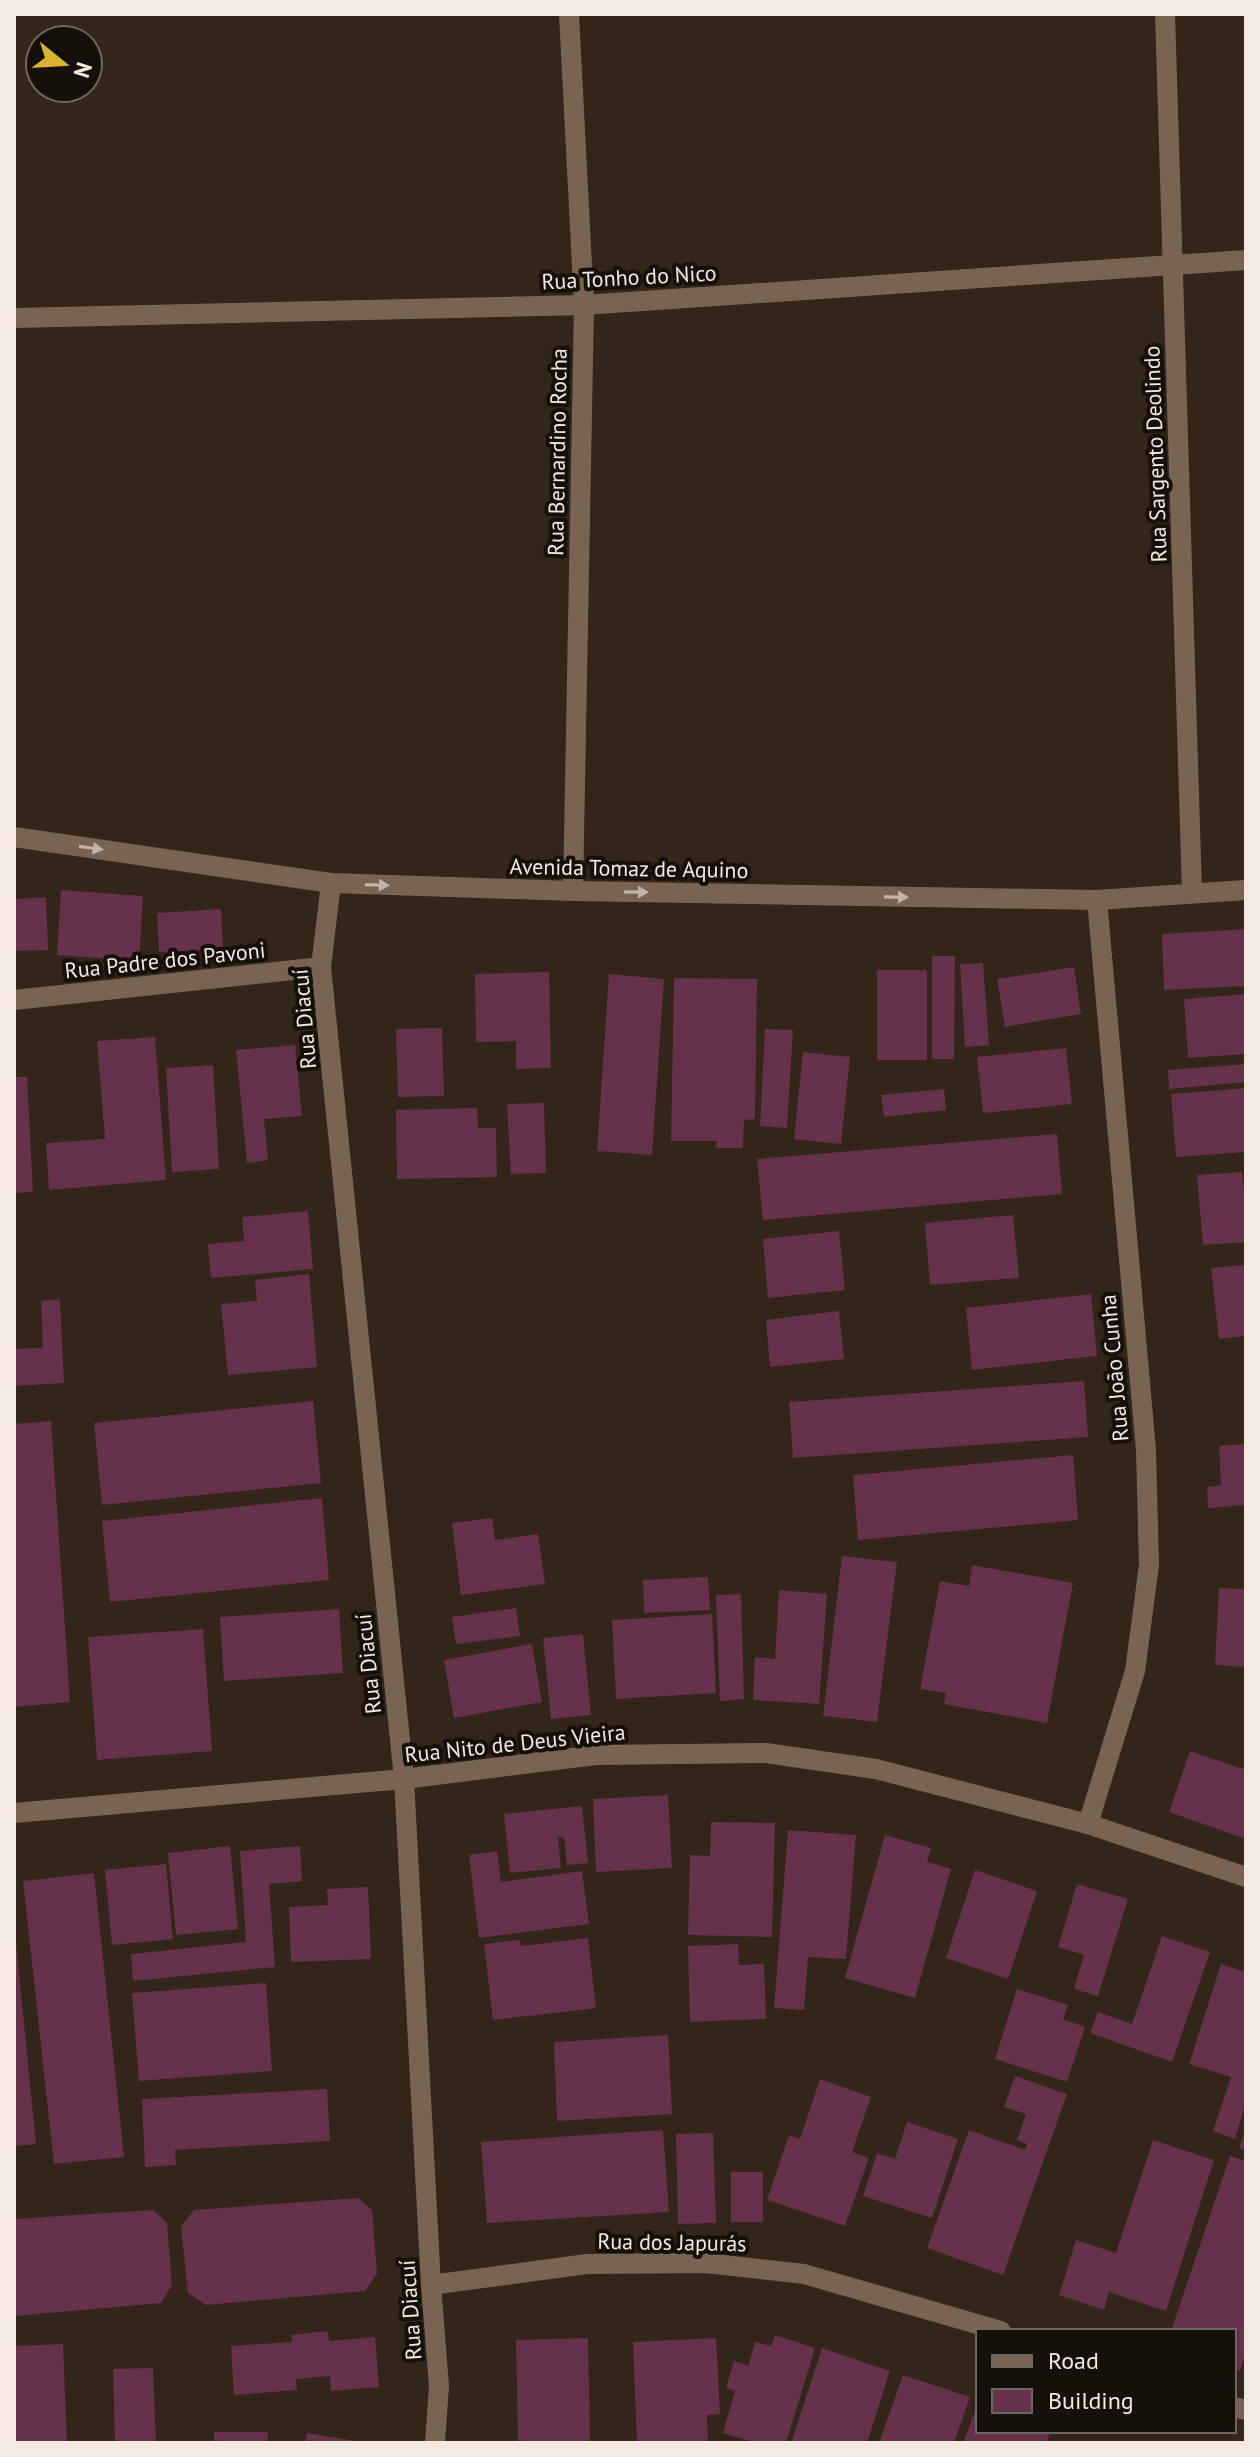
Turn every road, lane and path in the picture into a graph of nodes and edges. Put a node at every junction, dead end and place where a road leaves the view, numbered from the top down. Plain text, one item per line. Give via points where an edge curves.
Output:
1 (569, 14) edge
2 (1165, 14) edge
3 (1246, 260) edge
4 (1173, 264) junction
5 (584, 305) junction
6 (14, 318) edge
7 (14, 837) edge
8 (331, 883) junction
9 (1246, 890) edge
10 (573, 891) junction
11 (1192, 892) junction
12 (1097, 900) junction
13 (321, 967) junction
14 (14, 1000) edge
15 (404, 1779) junction
16 (14, 1813) edge
17 (1088, 1824) junction
18 (1246, 1877) edge
19 (431, 2285) junction
20 (994, 2329) edge
21 (435, 2443) edge

1 - 5 street, Rua Bernardino Rocha
2 - 4 street, Rua Sargento Deolindo
3 - 4 street, Rua Tonho do Nico
4 - 5 street, Rua Tonho do Nico
4 - 11 street, Rua Sargento Deolindo
5 - 6 street, Rua Tonho do Nico
5 - 10 street, Rua Bernardino Rocha
7 -> 8 street, Avenida Tomaz de Aquino
8 -> 10 street, Avenida Tomaz de Aquino
8 - 13 street, Rua Diacuí
9 - 11 street, Avenida Tomaz de Aquino
10 -> 12 street, Avenida Tomaz de Aquino
11 - 12 street, Avenida Tomaz de Aquino
12 - 17 street, Rua João Cunha via 1146,1450 1149,1565 1135,1671
13 - 14 street, Rua Padre dos Pavoni
13 - 15 street, Rua Diacuí
15 - 16 street, Rua Nito de Deus Vieira
15 - 17 street, Rua Nito de Deus Vieira via 596,1755 766,1753 876,1769
15 - 19 street, Rua Diacuí
17 - 18 street, Rua Nito de Deus Vieira
19 - 20 street, Rua dos Japurás via 587,2264 706,2263 804,2274
19 - 21 street, Rua Diacuí via 439,2386

